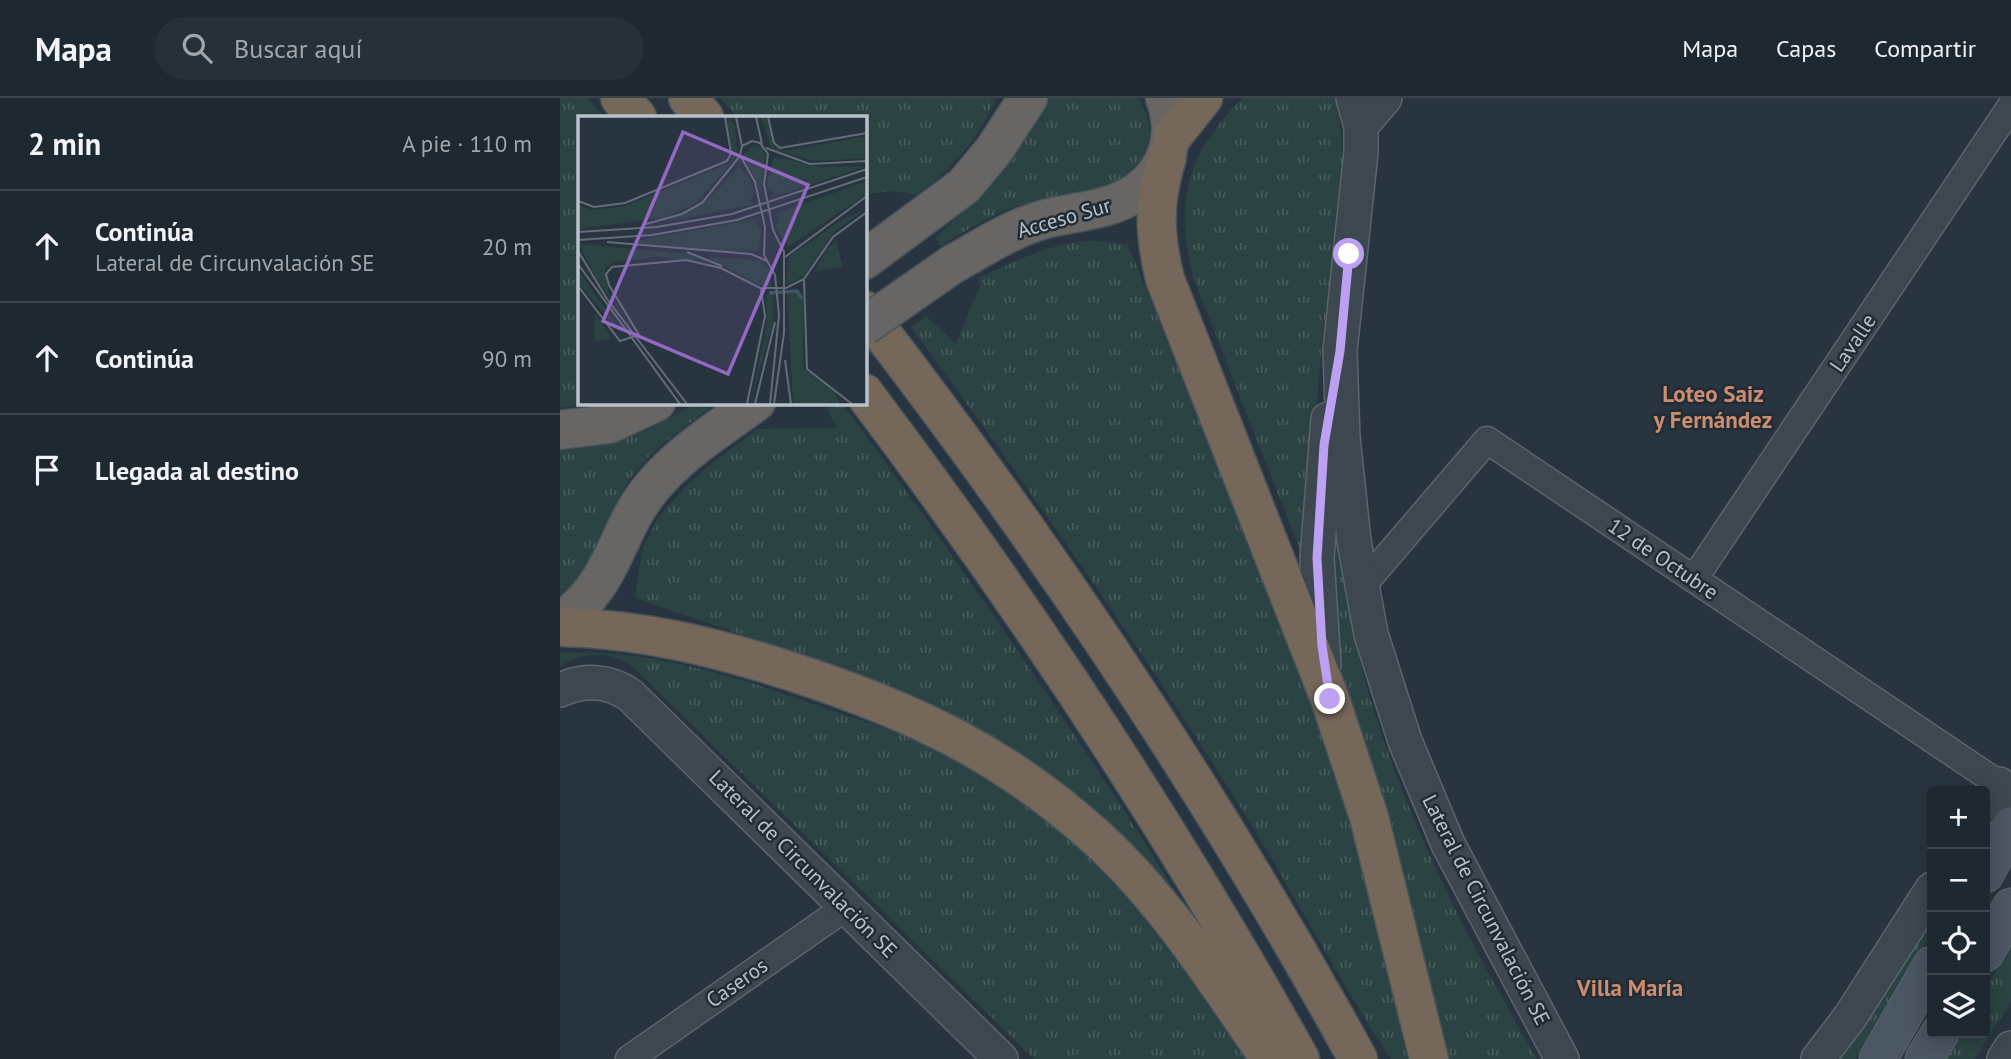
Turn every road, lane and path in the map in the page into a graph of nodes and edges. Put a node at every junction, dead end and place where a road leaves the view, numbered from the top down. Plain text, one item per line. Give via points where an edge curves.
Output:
1 (620, 98) edge
2 (688, 98) edge
3 (1028, 98) edge
4 (1165, 98) edge
5 (1203, 98) edge
6 (1385, 98) edge
7 (2011, 106) edge
8 (1357, 112) edge
9 (636, 116) edge
10 (703, 116) edge
11 (1169, 147) junction
12 (866, 259) edge
13 (866, 313) edge
14 (866, 325) edge
15 (1340, 351) junction
16 (866, 396) edge
17 (652, 404) edge
18 (754, 404) edge
19 (560, 430) edge
20 (1694, 579) junction
21 (1362, 586) junction
22 (560, 624) edge
23 (560, 690) edge
24 (1330, 699) junction
25 (1998, 797) edge
26 (2011, 826) edge
27 (1990, 865) edge
28 (1927, 897) edge
29 (846, 907) junction
30 (2011, 907) edge
31 (1990, 944) edge
32 (1927, 974) edge
33 (1937, 1038) edge
34 (2011, 1048) edge
35 (629, 1059) edge
36 (1001, 1059) edge
37 (1270, 1059) edge
38 (1300, 1059) edge
39 (1358, 1059) edge
40 (1429, 1059) edge
41 (1562, 1059) edge
42 (1818, 1059) edge
43 (1878, 1059) edge
44 (1924, 1059) edge
45 (2004, 1059) edge

1 - 9 highway
2 - 10 highway
3 - 12 highway via 964,186
4 - 11 highway via 1171,118
5 - 11 highway, Acceso Sur
6 - 8 street
7 - 20 street, Lavalle
8 - 15 street, Lateral de Circunvalación SE via 1362,152
11 - 14 highway, Acceso Sur, bridge via 1152,181 1135,194 1094,210 1043,219 953,264
11 - 24 highway via 1156,198 1155,237 1165,279
13 - 39 highway via 981,464 1121,666 1239,850
15 - 21 street, Lateral de Circunvalación SE via 1343,438
15 - 24 street via 1324,445 1317,558
16 - 38 highway via 1100,725 1241,953
17 - 19 highway via 609,424
18 - 22 highway via 688,453 652,487 604,579
20 - 21 street, 12 de Octubre via 1486,440
20 - 25 street, 12 de Octubre
21 - 41 street, Lateral de Circunvalación SE via 1387,688 1425,792
22 - 37 highway via 704,644 888,705 968,742 1050,799 1122,865 1200,961
23 - 29 street, Lateral de Circunvalación SE via 581,683 612,683 649,711
24 - 40 highway via 1369,817
26 - 27 main road
28 - 42 street
29 - 35 street, Caseros
29 - 36 street, Lateral de Circunvalación SE
30 - 31 main road
32 - 43 main road
33 - 44 main road
34 - 45 street

